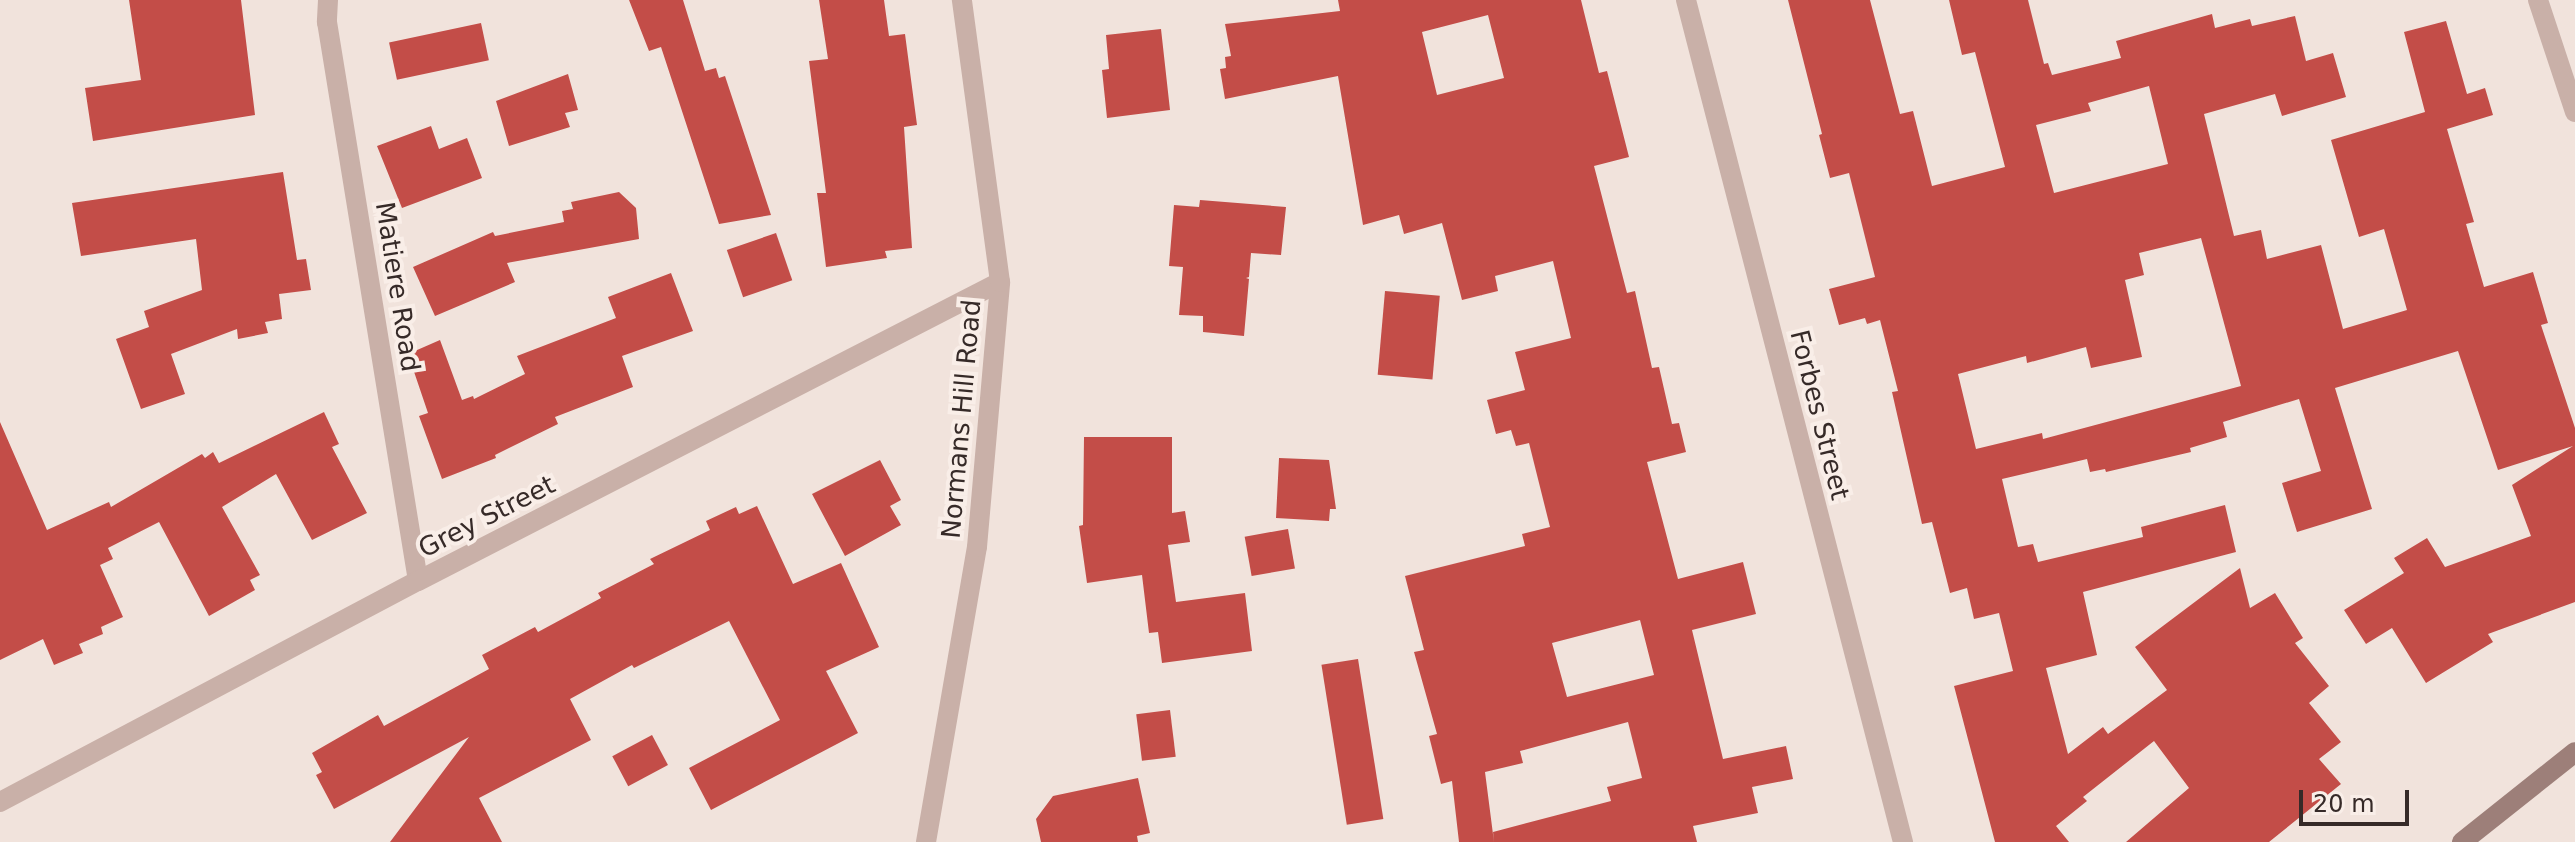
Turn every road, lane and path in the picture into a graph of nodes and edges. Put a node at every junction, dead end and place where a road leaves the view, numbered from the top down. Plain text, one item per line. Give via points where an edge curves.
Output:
1 (328, 0) edge
2 (962, 0) edge
3 (1686, 0) edge
4 (2538, 0) edge
5 (2575, 112) edge
6 (1000, 282) junction
7 (418, 581) junction
8 (2575, 752) edge
9 (0, 802) edge
10 (926, 842) edge
11 (1903, 842) edge
12 (2462, 842) edge

1 - 7 street, Matiere Road via 329,38
2 - 6 street, Normans Hill Road
3 - 11 street, Forbes Street
4 - 5 street
6 - 7 street, Grey Street
6 - 10 street, Normans Hill Road via 977,547
7 - 9 street, Grey Street
8 - 12 main road

